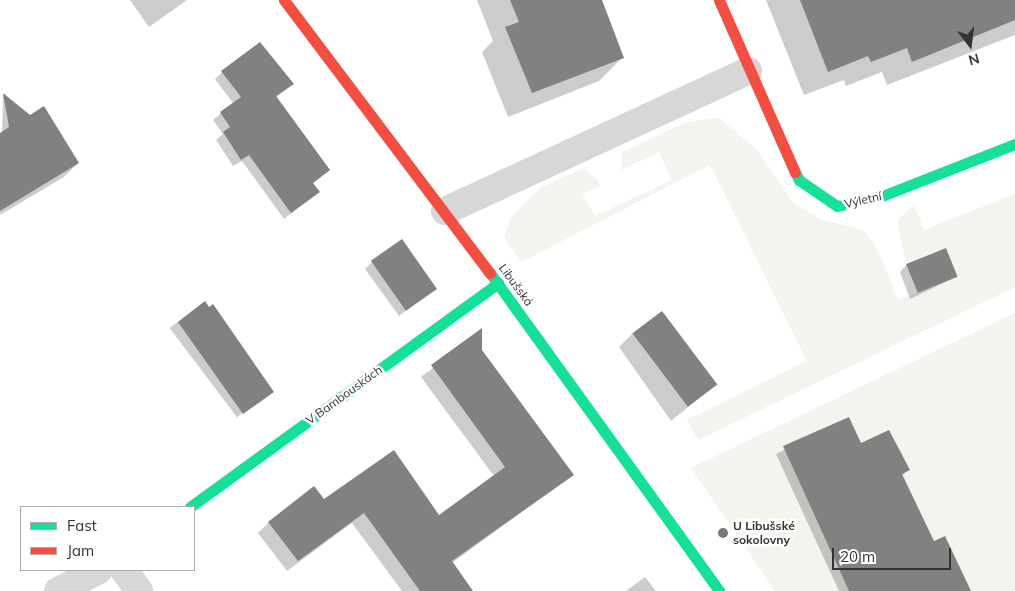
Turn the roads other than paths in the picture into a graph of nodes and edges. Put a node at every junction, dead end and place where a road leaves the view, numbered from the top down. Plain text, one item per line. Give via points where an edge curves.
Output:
1 (284, 0) edge
2 (719, 0) edge
3 (748, 71) junction
4 (1015, 144) edge
5 (445, 211) junction
6 (498, 283) junction
7 (191, 506) edge
8 (97, 571) edge
9 (125, 571) edge
10 (58, 591) edge
11 (139, 591) edge
12 (719, 591) edge

1 - 5 street, Libušská
2 - 3 street, Výletní
3 - 4 street, Výletní via 799,180 838,206 882,196
3 - 5 street
5 - 6 street, Libušská
6 - 7 street, V Bambouskách
6 - 12 street, Libušská
8 - 10 street
9 - 11 street

